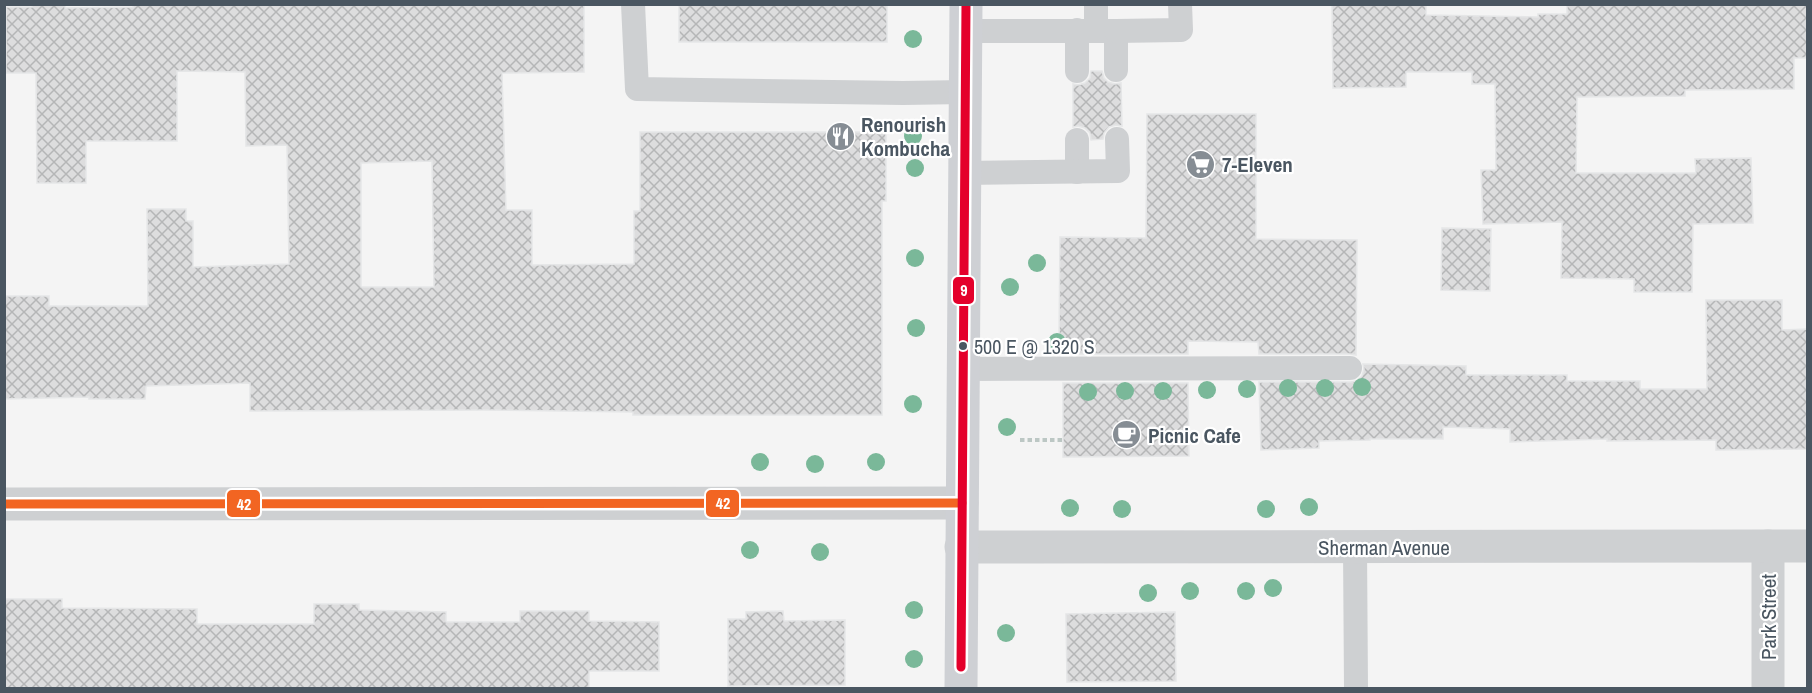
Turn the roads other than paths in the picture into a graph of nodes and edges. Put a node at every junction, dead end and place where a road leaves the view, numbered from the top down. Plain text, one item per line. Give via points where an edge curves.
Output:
1 (633, 4) edge
2 (1096, 4) edge
3 (1180, 4) edge
4 (965, 18) edge
5 (1096, 30) junction
6 (1116, 70) dead end
7 (1077, 71) dead end
8 (965, 92) junction
9 (1118, 139) dead end
10 (1077, 140) dead end
11 (1077, 172) junction
12 (964, 173) junction
13 (1350, 368) dead end
14 (963, 369) junction
15 (962, 503) junction
16 (4, 504) edge
17 (1768, 546) junction
18 (1808, 546) edge
19 (961, 547) junction
20 (1355, 547) junction
21 (960, 688) edge
22 (1356, 688) edge
23 (1768, 688) edge

1 - 8 lane via 637,89
2 - 5 lane
3 - 5 lane via 1181,30
4 - 5 lane
4 - 8 street
5 - 6 lane
5 - 7 lane
8 - 12 street
9 - 11 lane via 1118,171
10 - 11 lane
11 - 12 lane
12 - 14 street
13 - 14 lane
14 - 15 street
15 - 16 street
15 - 19 street
17 - 18 street, Sherman Avenue
17 - 20 street, Sherman Avenue
17 - 23 street, Park Street
19 - 20 street, Sherman Avenue
19 - 21 street
20 - 22 lane

